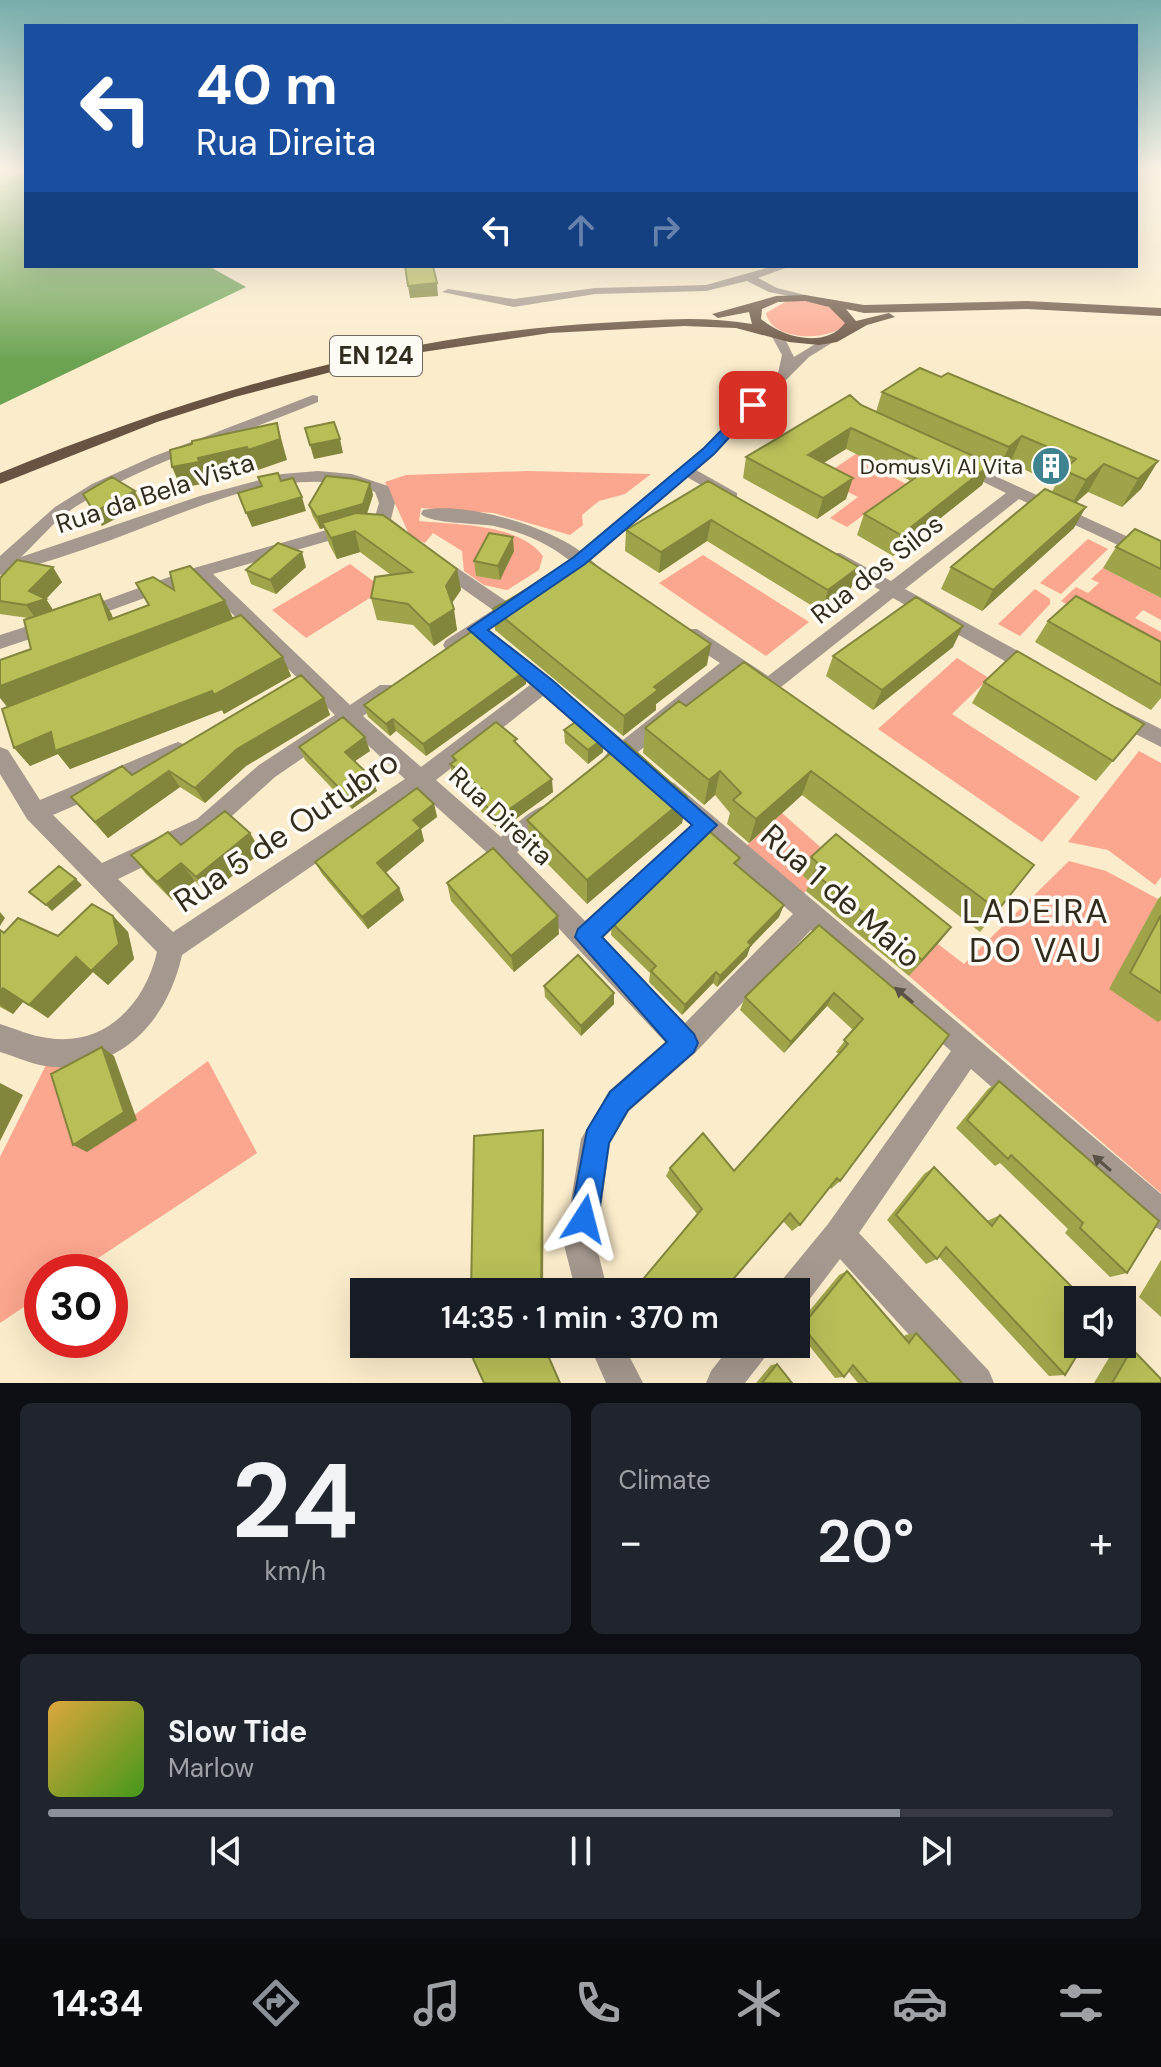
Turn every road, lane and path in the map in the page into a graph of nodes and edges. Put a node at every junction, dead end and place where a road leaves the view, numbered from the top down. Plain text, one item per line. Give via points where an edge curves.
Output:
1 (779, 268) edge
2 (748, 277) junction
3 (762, 286) junction
4 (448, 292) dead end
5 (805, 298) junction
6 (821, 301) junction
7 (761, 305) junction
8 (1161, 312) edge
9 (1161, 320) edge
10 (774, 334) junction
11 (838, 336) junction
12 (779, 378) junction
13 (313, 399) dead end
14 (947, 459) edge
15 (0, 466) edge
16 (686, 470) junction
17 (0, 479) edge
18 (1017, 492) junction
19 (741, 502) edge
20 (429, 514) dead end
21 (382, 520) junction
22 (823, 551) edge
23 (1161, 559) edge
24 (580, 560) junction
25 (0, 567) edge
26 (200, 572) junction
27 (605, 577) edge
28 (892, 591) junction
29 (503, 608) junction
30 (670, 620) edge
31 (476, 629) junction
32 (0, 642) edge
33 (438, 655) edge
34 (734, 663) junction
35 (310, 678) junction
36 (1053, 680) edge
37 (400, 682) edge
38 (545, 684) junction
39 (769, 686) junction
40 (285, 692) edge
41 (1094, 702) edge
42 (794, 704) edge
43 (349, 716) junction
44 (1161, 739) edge
45 (198, 742) edge
46 (623, 752) junction
47 (0, 756) edge
48 (599, 772) edge
49 (420, 780) junction
50 (562, 802) edge
51 (35, 812) junction
52 (707, 825) junction
53 (501, 851) junction
54 (100, 876) junction
55 (808, 915) junction
56 (586, 937) junction
57 (171, 948) junction
58 (0, 1038) edge
59 (685, 1043) junction
60 (969, 1049) junction
61 (1161, 1214) edge
62 (839, 1235) junction
63 (588, 1278) edge
64 (805, 1278) edge
65 (611, 1358) edge
66 (743, 1358) edge
67 (626, 1383) edge
68 (723, 1383) edge
69 (977, 1383) edge

1 - 2 street
2 - 3 street
2 - 4 street via 706,288 595,291 514,303
3 - 5 street
3 - 7 street via 766,291
5 - 6 main road, EN 124
5 - 7 main road, EN 124
6 - 8 main road, EN 124 via 864,309 1027,305
6 - 11 main road, EN 124 via 849,317 851,323
7 - 10 main road via 755,320
7 - 15 main road, EN 124 via 726,313 538,322 343,353 141,411
9 - 11 main road, EN 124 via 1047,313 926,314 875,319
10 - 11 main road, EN 124 via 806,341
10 - 12 street via 788,355
10 - 17 main road, EN 124 via 719,323 615,325 395,352 224,395
11 - 12 street via 804,354
12 - 16 street
13 - 25 street via 180,452 66,506
14 - 18 street
16 - 19 street
16 - 24 street
18 - 23 street
18 - 28 street, Rua dos Silos
20 - 24 street via 487,520 527,531 554,541
21 - 25 street, Rua da Bela Vista via 387,503 382,489 372,483 362,478 307,477 253,485
21 - 26 street
21 - 29 street
22 - 28 street
24 - 27 street
24 - 29 street
26 - 32 street
26 - 35 street, Rua Direita via 245,626
28 - 36 street
28 - 39 street, Rua dos Silos
29 - 31 street
30 - 34 street
31 - 33 street
31 - 38 street, Rua 1 de Maio
34 - 39 street
34 - 46 street
35 - 40 street
35 - 43 street, Rua Direita
37 - 43 street
38 - 46 street, Rua 1 de Maio
38 - 49 street, Rua 5 de Outubro
39 - 42 street
41 - 44 street
43 - 49 street, Rua Direita
43 - 54 street via 267,771 205,826
45 - 51 street
46 - 48 street
46 - 52 street, Rua 1 de Maio
47 - 51 street
49 - 53 street, Rua Direita
49 - 57 street, Rua 5 de Outubro
50 - 53 street
51 - 54 street
52 - 55 street, Rua 1 de Maio
52 - 56 street
53 - 56 street, Rua Direita
54 - 57 street
55 - 59 street
60 -> 55 street, Rua 1 de Maio
56 - 59 street, Rua Direita
57 - 58 street, Rua 5 de Outubro via 166,976 141,1021 93,1051 52,1053
59 - 63 street via 619,1101 596,1139 580,1245
61 -> 60 street, Rua 1 de Maio
60 - 62 street
62 - 64 street
62 - 69 street
65 - 67 street
66 - 68 street

